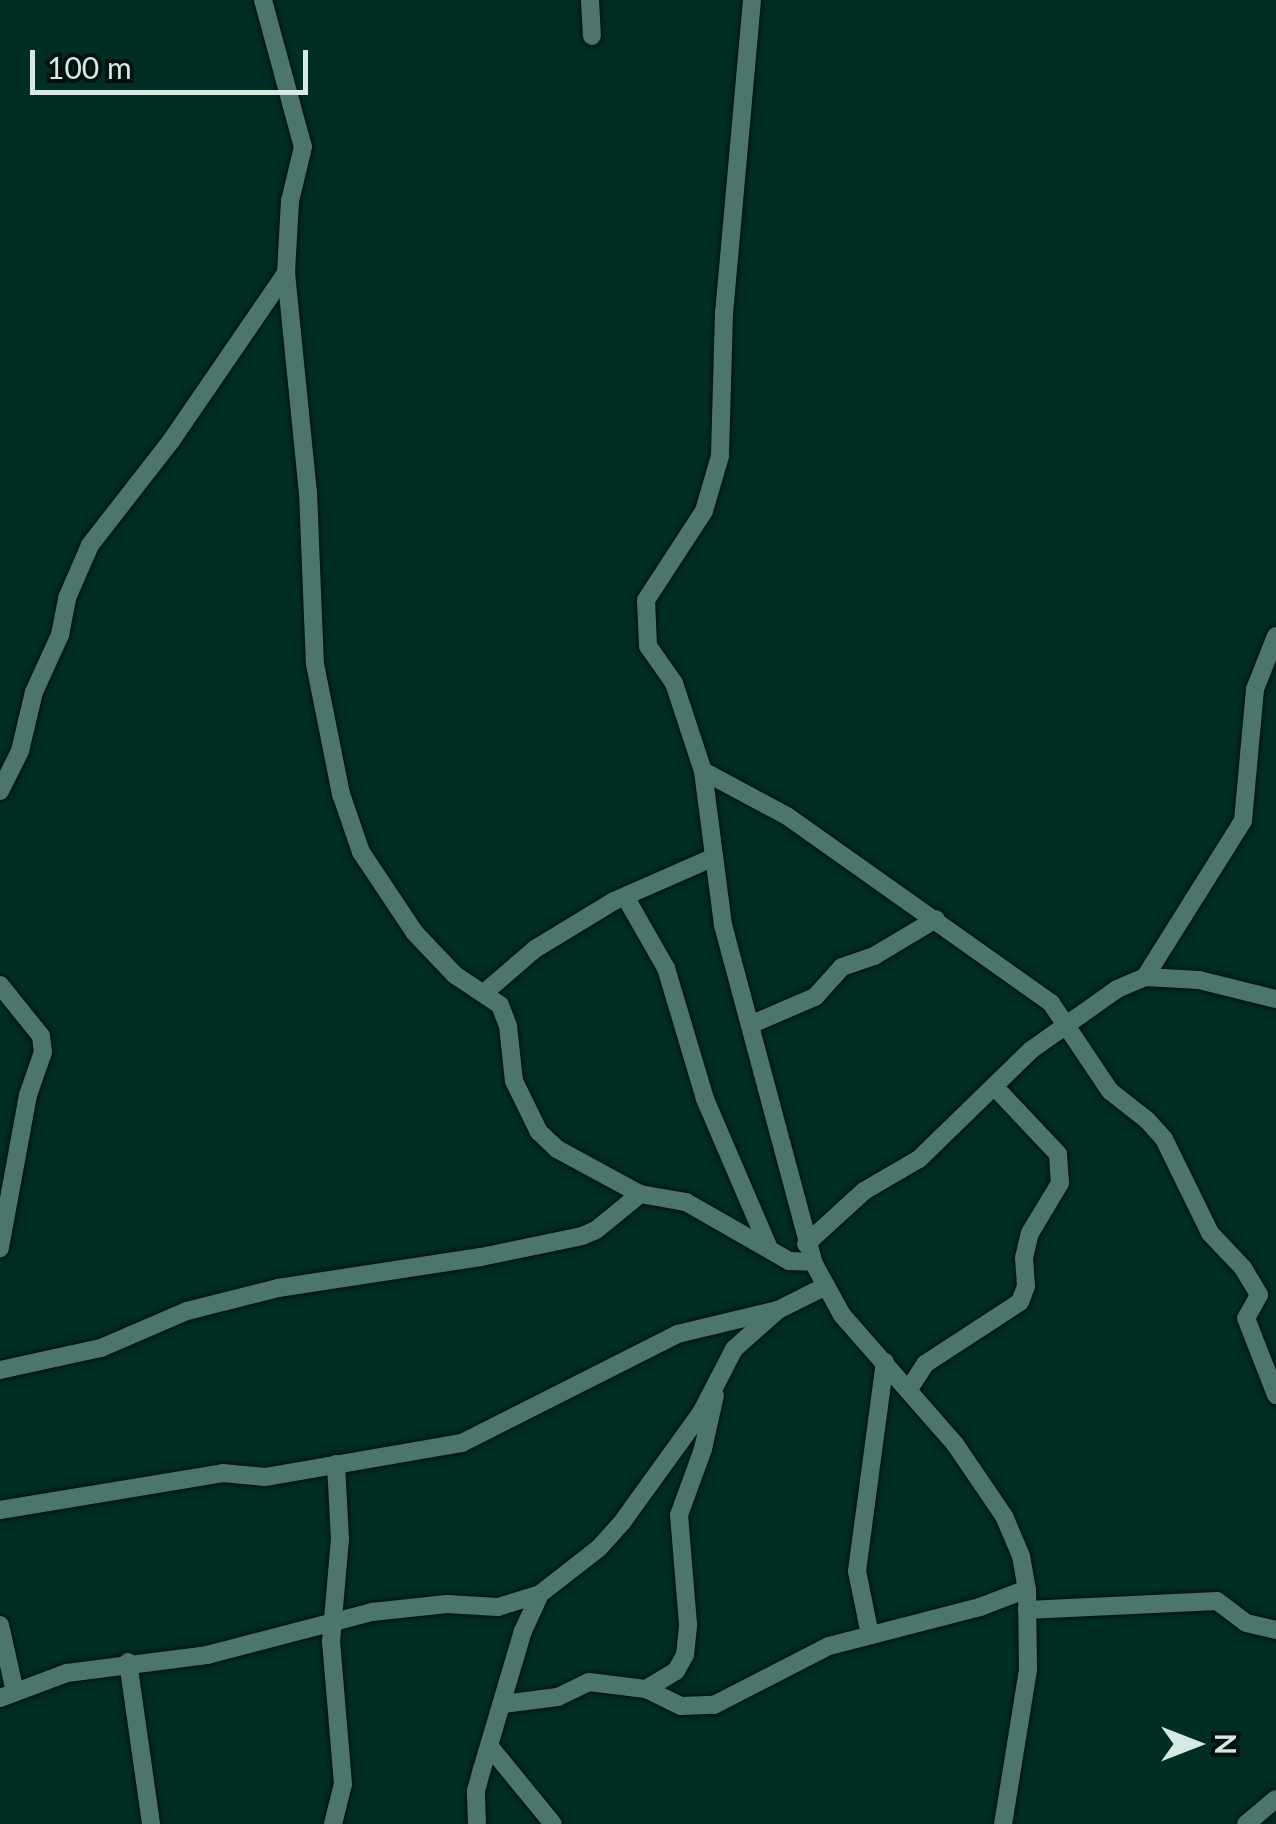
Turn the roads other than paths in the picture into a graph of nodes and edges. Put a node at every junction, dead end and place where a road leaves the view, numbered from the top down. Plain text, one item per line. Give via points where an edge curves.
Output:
1 (263, 0) edge
2 (590, 0) edge
3 (752, 0) edge
4 (592, 36) dead end
5 (286, 274) junction
6 (1276, 636) edge
7 (703, 772) junction
8 (0, 791) edge
9 (712, 858) junction
10 (626, 898) junction
11 (936, 919) junction
12 (1145, 977) junction
13 (0, 985) edge
14 (484, 993) junction
15 (1276, 999) edge
16 (1068, 1022) junction
17 (752, 1024) junction
18 (994, 1086) junction
19 (640, 1194) junction
20 (0, 1248) edge
21 (770, 1249) junction
22 (809, 1253) junction
23 (824, 1287) junction
24 (778, 1310) junction
25 (886, 1362) junction
26 (0, 1370) edge
27 (716, 1384) junction
28 (909, 1389) junction
29 (1276, 1395) edge
30 (336, 1464) junction
31 (0, 1510) edge
32 (1027, 1589) junction
33 (540, 1594) junction
34 (1027, 1610) junction
35 (332, 1623) junction
36 (0, 1625) edge
37 (1276, 1630) edge
38 (870, 1635) junction
39 (128, 1662) junction
40 (646, 1690) junction
41 (8, 1695) edge
42 (503, 1704) junction
43 (490, 1747) junction
44 (1276, 1800) edge
45 (151, 1824) edge
46 (333, 1824) edge
47 (477, 1824) edge
48 (554, 1824) edge
49 (1003, 1824) edge
50 (1246, 1824) edge

1 - 5 street via 303,147 290,201
2 - 4 street
3 - 7 street via 726,297 720,456 704,511 644,608 648,646 674,683
5 - 8 street via 90,545 34,692 20,751
5 - 14 street via 308,492 315,664 341,794 361,852 414,934 454,975
6 - 12 street via 1255,690 1242,822
7 - 9 street
7 - 11 street via 787,816
9 - 10 street
9 - 17 street via 723,925
10 - 14 street via 535,949
10 - 21 street via 666,968 706,1100
11 - 16 street via 1021,978
11 - 17 street via 842,967 815,997
12 - 15 street via 1199,980
12 - 16 street
13 - 20 street via 40,1036 43,1052 28,1095
14 - 19 street via 505,1015 512,1072 539,1132 557,1149
16 - 18 street
16 - 29 street via 1110,1091 1164,1139 1210,1233 1260,1296 1246,1318
17 - 22 street
18 - 22 street via 920,1159 864,1190
18 - 28 street via 1058,1154 1060,1183 1030,1233 1020,1302 925,1364
19 - 21 street via 686,1202
19 - 26 street via 582,1236 278,1288 187,1310 101,1348
21 - 22 street via 799,1264
22 - 23 street
23 - 24 street
23 - 25 street
24 - 27 street via 734,1348
24 - 30 street via 678,1334 462,1443
25 - 28 street
25 - 38 street via 856,1571
27 - 33 street via 623,1521 600,1548
27 - 40 street via 708,1433 677,1527 686,1569 685,1655 668,1679
28 - 32 street via 1004,1516
30 - 31 street via 265,1476 223,1474
30 - 35 street via 340,1540
32 - 34 street
32 - 38 street
33 - 35 street via 498,1607 446,1604
33 - 42 street
34 - 37 street via 1217,1601 1246,1623
34 - 49 street via 1028,1670
35 - 39 street via 207,1655
35 - 46 street via 343,1784
36 - 41 street
38 - 40 street via 829,1646 714,1706 681,1706
39 - 41 street via 67,1673
39 - 45 street
40 - 42 street via 589,1682 558,1697
42 - 43 street
43 - 47 street via 476,1791
43 - 48 street
44 - 50 street

